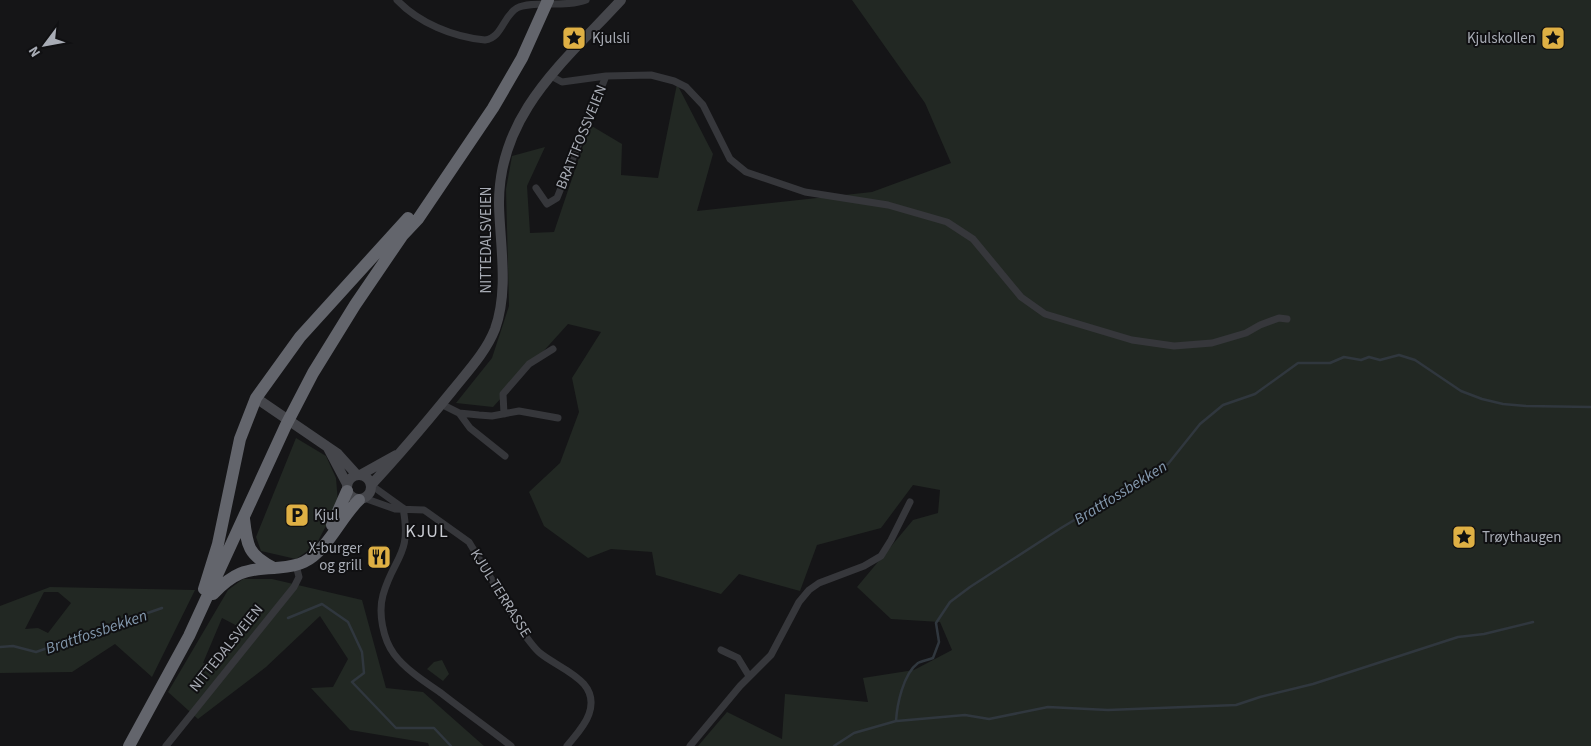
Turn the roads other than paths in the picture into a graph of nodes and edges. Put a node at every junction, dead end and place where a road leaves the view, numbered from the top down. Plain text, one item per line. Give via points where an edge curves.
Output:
1 (397, 0) edge
2 (548, 0) edge
3 (586, 0) edge
4 (621, 0) edge
5 (535, 3) edge
6 (551, 76) junction
7 (606, 76) junction
8 (536, 188) dead end
9 (420, 205) junction
10 (402, 236) junction
11 (1286, 319) dead end
12 (553, 349) dead end
13 (256, 398) junction
14 (441, 404) junction
15 (459, 412) junction
16 (504, 414) junction
17 (558, 418) dead end
18 (328, 448) junction
19 (396, 455) junction
20 (505, 456) dead end
21 (359, 475) junction
22 (371, 485) junction
23 (347, 487) junction
24 (362, 499) junction
25 (910, 502) dead end
26 (403, 508) junction
27 (244, 517) junction
28 (330, 535) junction
29 (296, 565) junction
30 (274, 568) junction
31 (205, 603) junction
32 (189, 636) junction
33 (721, 650) dead end
34 (749, 676) junction
35 (129, 746) edge
36 (166, 746) edge
37 (511, 746) edge
38 (568, 746) edge
39 (690, 746) edge

1 - 5 street via 416,17 430,24 485,40 495,36 514,10
2 - 10 highway via 504,91 423,212
3 - 5 street via 565,5
4 - 6 main road, NITTEDALSVEIEN
5 - 9 highway via 498,88
6 - 7 street, BRATTFOSSVEIEN via 562,82
6 - 14 main road, NITTEDALSVEIEN via 518,121 507,147 499,204 502,288 496,324 485,348
7 - 8 street, BRATTFOSSVEIEN via 557,198 547,204
7 - 11 street, BRATTFOSSVEIEN via 651,75 686,87 703,105 730,159 746,172 805,192 888,205 947,222 973,239 1021,297 1045,314 1132,340 1174,346 1212,343 1246,333 1273,320
9 - 10 highway
9 - 13 highway via 306,331
10 - 27 highway via 313,373
12 - 16 street via 528,364 503,394
13 - 18 main road
13 - 32 highway via 240,439 218,544
14 - 15 street
14 - 19 main road, NITTEDALSVEIEN
15 - 16 street via 486,416
15 - 20 street via 470,428
16 - 17 street via 519,412
18 - 21 main road
18 - 23 main road
19 - 21 main road, NITTEDALSVEIEN
19 - 22 main road, NITTEDALSVEIEN
21 - 22 main road via 366,477
21 - 23 main road via 352,477
22 - 24 main road via 369,494
22 - 26 street, KJUL TERRASSE
23 - 24 main road via 351,498
23 - 28 highway
24 - 26 street, KJUL TERRASSE via 395,509
24 - 28 highway
25 - 34 street via 881,556 809,590 771,656
26 - 37 street via 406,540 383,595 383,624 390,647 402,664
26 - 38 street, KJUL TERRASSE via 427,512 469,542 538,652 584,683 591,704 589,713
27 - 30 highway via 250,551
27 - 31 highway
28 - 29 highway via 314,555
29 - 30 highway
29 - 36 street, NITTEDALSVEIEN via 299,577 294,587
30 - 31 highway via 235,575
31 - 32 highway
32 - 35 highway
33 - 34 street via 738,658
34 - 39 street

